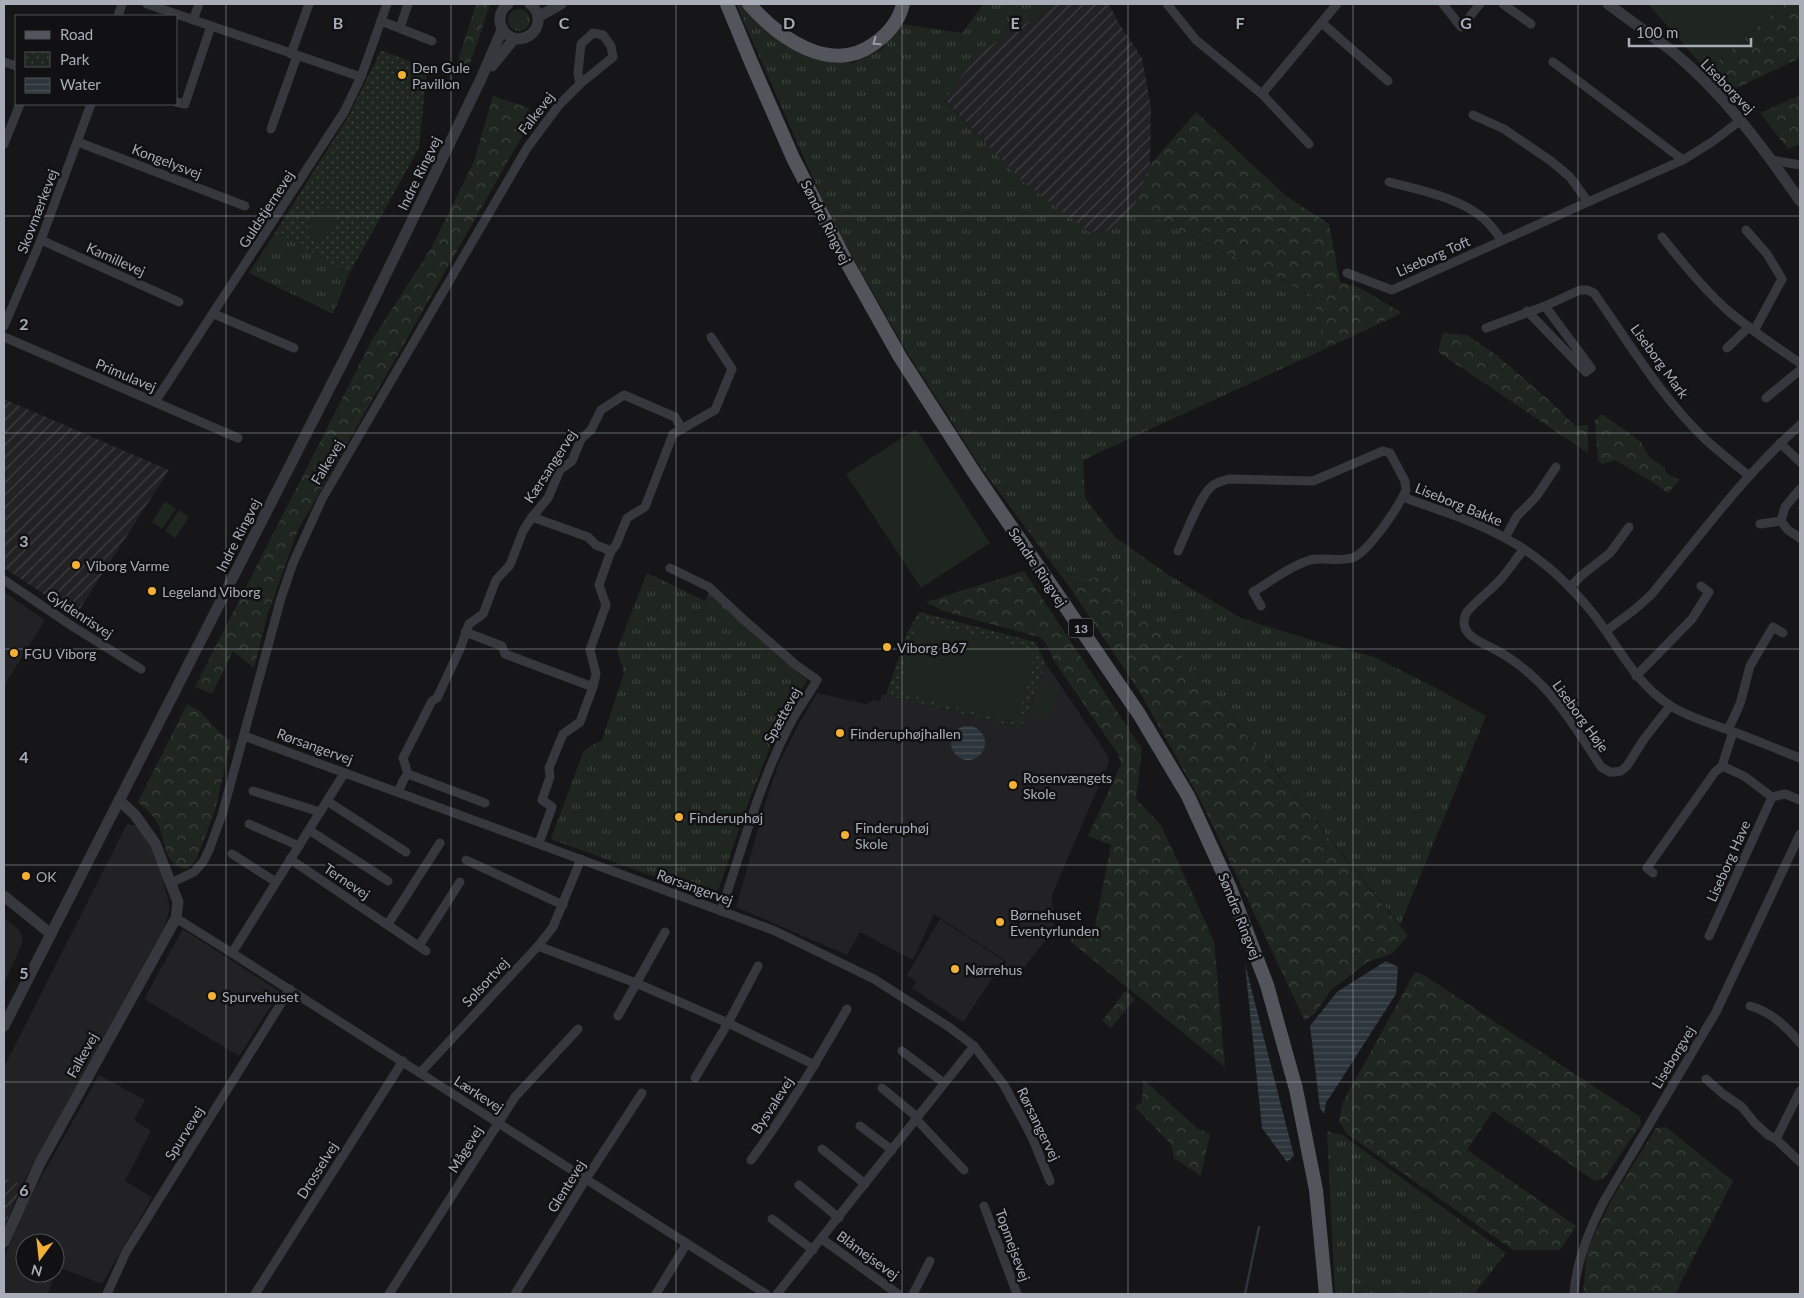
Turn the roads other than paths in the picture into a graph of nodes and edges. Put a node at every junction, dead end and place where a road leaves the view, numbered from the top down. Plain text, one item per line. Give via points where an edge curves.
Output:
1 (146, 4) edge
2 (199, 4) edge
3 (309, 4) edge
4 (387, 4) edge
5 (408, 4) edge
6 (508, 4) edge
7 (533, 4) edge
8 (561, 4) edge
9 (727, 4) edge
10 (749, 4) edge
11 (903, 4) edge
12 (1167, 4) edge
13 (1337, 4) edge
14 (1443, 4) edge
15 (1480, 4) edge
16 (1503, 4) edge
17 (1608, 4) edge
18 (538, 17) junction
19 (193, 20) junction
20 (381, 21) junction
21 (1322, 23) junction
22 (1531, 24) dead end
23 (211, 26) junction
24 (400, 28) junction
25 (502, 30) junction
26 (514, 39) junction
27 (432, 41) dead end
28 (294, 55) junction
29 (1553, 62) dead end
30 (361, 77) junction
31 (480, 81) junction
32 (1388, 81) dead end
33 (580, 84) junction
34 (1262, 94) junction
35 (178, 102) edge
36 (20, 105) edge
37 (91, 105) edge
38 (1473, 114) dead end
39 (1740, 120) junction
40 (271, 128) dead end
41 (78, 142) junction
42 (4, 144) edge
43 (1309, 144) dead end
44 (1683, 160) junction
45 (1772, 160) junction
46 (1800, 165) edge
47 (1389, 182) dead end
48 (1800, 201) edge
49 (1588, 202) junction
50 (245, 206) dead end
51 (1746, 230) dead end
52 (1662, 237) dead end
53 (41, 240) junction
54 (1502, 240) junction
55 (1346, 273) dead end
56 (179, 302) dead end
57 (1545, 306) junction
58 (1527, 311) junction
59 (214, 314) junction
60 (4, 326) edge
61 (1486, 328) dead end
62 (1751, 329) junction
63 (4, 337) edge
64 (711, 337) dead end
65 (294, 348) dead end
66 (1728, 348) dead end
67 (1800, 363) edge
68 (1800, 370) edge
69 (1766, 398) dead end
70 (156, 402) junction
71 (1800, 425) edge
72 (682, 429) junction
73 (238, 438) dead end
74 (1780, 443) junction
75 (1800, 462) edge
76 (1556, 466) dead end
77 (1750, 476) junction
78 (1800, 489) edge
79 (1403, 497) junction
80 (532, 516) junction
81 (1781, 520) junction
82 (1760, 524) dead end
83 (1629, 527) dead end
84 (1505, 538) junction
85 (1800, 538) edge
86 (1524, 549) junction
87 (611, 551) junction
88 (1178, 551) dead end
89 (670, 568) dead end
90 (4, 580) edge
91 (1701, 586) dead end
92 (1570, 587) junction
93 (1261, 606) dead end
94 (1606, 631) junction
95 (465, 632) junction
96 (1783, 633) dead end
97 (141, 669) dead end
98 (1636, 676) junction
99 (593, 687) junction
100 (1670, 706) junction
101 (1730, 731) junction
102 (244, 736) junction
103 (1800, 758) edge
104 (1722, 766) junction
105 (345, 772) junction
106 (408, 774) junction
107 (253, 791) dead end
108 (398, 792) junction
109 (1772, 797) junction
110 (119, 800) junction
111 (1800, 800) edge
112 (327, 801) junction
113 (485, 803) dead end
114 (320, 812) junction
115 (249, 824) dead end
116 (309, 830) junction
117 (1800, 834) edge
118 (440, 843) dead end
119 (539, 843) junction
120 (299, 846) junction
121 (406, 852) dead end
122 (232, 854) dead end
123 (581, 859) junction
124 (290, 860) junction
125 (466, 860) dead end
126 (1653, 873) dead end
127 (388, 881) dead end
128 (276, 882) junction
129 (460, 882) dead end
130 (171, 883) junction
131 (4, 896) edge
132 (563, 905) junction
133 (722, 911) junction
134 (176, 918) junction
135 (388, 924) junction
136 (665, 932) dead end
137 (51, 934) junction
138 (1709, 936) dead end
139 (538, 946) junction
140 (232, 952) junction
141 (758, 966) dead end
142 (636, 983) junction
143 (290, 989) junction
144 (1750, 1006) dead end
145 (847, 1009) dead end
146 (618, 1016) dead end
147 (728, 1023) junction
148 (4, 1026) edge
149 (578, 1029) dead end
150 (1800, 1043) edge
151 (974, 1046) junction
152 (902, 1051) dead end
153 (402, 1061) junction
154 (814, 1065) junction
155 (420, 1073) junction
156 (695, 1078) dead end
157 (1706, 1079) dead end
158 (944, 1083) junction
159 (882, 1088) dead end
160 (1800, 1091) edge
161 (642, 1093) dead end
162 (917, 1118) junction
163 (498, 1122) junction
164 (860, 1126) dead end
165 (1776, 1139) junction
166 (822, 1150) dead end
167 (892, 1150) junction
168 (752, 1160) dead end
169 (1800, 1162) edge
170 (964, 1170) dead end
171 (586, 1179) junction
172 (1050, 1180) dead end
173 (865, 1184) junction
174 (799, 1185) dead end
175 (984, 1206) dead end
176 (839, 1218) junction
177 (772, 1219) dead end
178 (822, 1239) junction
179 (4, 1242) edge
180 (687, 1243) junction
181 (813, 1250) junction
182 (930, 1261) dead end
183 (107, 1294) edge
184 (255, 1294) edge
185 (389, 1294) edge
186 (515, 1294) edge
187 (656, 1294) edge
188 (766, 1294) edge
189 (777, 1294) edge
190 (898, 1294) edge
191 (913, 1294) edge
192 (1017, 1294) edge
193 (1326, 1294) edge
194 (1574, 1294) edge

1 - 19 street
2 - 19 street
3 - 28 street
4 - 20 street, Guldstjernevej
5 - 24 street
6 - 25 street, Indre Ringvej via 500,14
7 - 18 street
8 - 18 street
9 - 193 main road, Søndre Ringvej / 13 via 793,158 900,357 975,474 1139,714 1188,796 1230,888 1261,967 1286,1052 1316,1190
11 -> 10 main road via 894,25 881,40 858,52 832,55 812,51 789,39
12 - 34 street via 1196,40
13 - 21 street
14 - 15 street via 1462,27
16 - 22 street
17 - 39 street, Liseborgvej via 1694,71
18 - 26 street via 532,34 524,39
19 - 23 street
20 - 24 street
20 - 30 street, Guldstjernevej
21 - 32 street
21 - 34 street
23 - 28 street
23 - 35 street via 185,104
24 - 27 street
25 - 26 street
25 - 31 street, Indre Ringvej
26 - 31 street, Indre Ringvej
28 - 30 street
28 - 40 street
29 - 44 street
30 - 59 street, Guldstjernevej via 325,143
31 - 110 street, Indre Ringvej via 350,348
33 - 33 street, Falkevej via 581,44 593,34 602,35 611,46 613,57
33 - 102 street, Falkevej via 559,105 527,148 322,500 281,598
34 - 43 street
36 - 42 street
37 - 41 street, Skovmærkevej
38 - 49 street via 1504,128 1551,161 1570,177
39 - 44 street, Liseborg Toft
39 - 45 street, Liseborgvej
41 - 50 street, Kongelysvej
41 - 53 street, Skovmærkevej
44 - 49 street, Liseborg Toft
45 - 46 street
45 - 48 street, Liseborgvej
47 - 54 street via 1427,191 1467,208 1484,218
49 - 54 street, Liseborg Toft
51 - 62 street via 1782,279
52 - 62 street via 1692,274
53 - 56 street, Kamillevej
53 - 60 street, Skovmærkevej
54 - 55 street, Liseborg Toft via 1392,290
57 - 58 street, Liseborg Mark
57 - 58 street via 1591,368 1586,372
57 - 77 street, Liseborg Mark via 1580,290 1594,293 1676,407 1705,439
58 - 61 street, Liseborg Mark
59 - 65 street
59 - 70 street, Guldstjernevej
62 - 66 street
62 - 67 street
63 - 70 street, Primulavej
64 - 72 street via 732,369 715,410
68 - 69 street
70 - 73 street, Primulavej
71 - 74 street
72 - 80 street, Kærsangervej via 674,417 624,395 601,410 591,430 581,439 572,461 560,470 548,498
72 - 87 street via 673,434 645,507 627,518
74 - 75 street
74 - 77 street
76 - 84 street, Liseborg Bakke via 1536,497 1517,516
77 - 94 street via 1651,595
78 - 81 street via 1784,507
79 - 84 street, Liseborg Bakke
79 - 88 street, Liseborg Bakke via 1405,481 1390,453 1383,451 1314,481 1224,481 1211,486 1202,497
79 - 93 street, Liseborg Bakke via 1360,554 1300,564 1253,592
80 - 87 street, Kærsangervej via 588,537 596,545
80 - 95 street, Kærsangervej via 510,566 496,580 483,614 469,624
81 - 82 street
81 - 85 street
83 - 92 street via 1610,554
84 - 86 street, Liseborg Bakke
86 - 92 street, Liseborg Bakke
86 - 100 street, Liseborg Høje via 1497,584 1468,610 1464,622 1469,634 1527,670 1547,689 1600,767 1610,772 1621,771 1627,766
87 - 99 street via 599,585 606,605 590,650 596,674
89 - 133 street, Spættevej via 709,587 742,619 817,680 789,725 774,757
90 - 97 street, Gyldenrisvej
91 - 98 street via 1710,592 1692,619
92 - 94 street, Liseborg Bakke
94 - 98 street, Liseborg Bakke
95 - 99 street via 502,646 505,654
95 - 106 street, Kærsangervej via 437,698 432,701 403,758
96 - 101 street via 1773,627 1750,666
98 - 100 street, Liseborg Bakke
99 - 119 street via 580,722 563,734 549,768 550,777 542,800 552,807
100 - 101 street, Liseborg Bakke via 1697,720
101 - 103 street, Liseborg Bakke
101 - 104 street
102 - 105 street, Rørsangervej
102 - 130 street, Falkevej via 222,815 203,862 194,872
104 - 109 street via 1744,776
104 - 126 street via 1646,868
105 - 108 street, Rørsangervej
105 - 112 street
106 - 108 street
106 - 113 street
107 - 114 street
108 - 119 street, Rørsangervej
109 - 111 street via 1785,794
109 - 138 street, Liseborg Have
110 - 130 street via 146,828
110 - 137 street, Indre Ringvej
112 - 114 street
112 - 121 street
114 - 116 street
115 - 120 street
116 - 120 street
116 - 127 street
117 - 194 street, Liseborgvej via 1716,1012 1589,1230
118 - 135 street
119 - 123 street, Rørsangervej
120 - 124 street
122 - 128 street
123 - 132 street, Solsortvej
123 - 133 street, Rørsangervej
124 - 128 street
124 - 135 street, Ternevej
125 - 132 street
128 - 140 street
129 - 135 street, Ternevej via 423,948
130 - 134 street via 178,902
131 - 137 street
132 - 139 street, Solsortvej via 553,927
133 - 151 street, Rørsangervej via 773,930 874,979
134 - 140 street, Lærkevej
134 - 179 street, Falkevej via 40,1163
136 - 142 street
137 - 148 street, Indre Ringvej
139 - 142 street
139 - 155 street, Solsortvej
140 - 143 street, Lærkevej
141 - 147 street
142 - 146 street
142 - 147 street
143 - 153 street, Lærkevej
143 - 183 street, Spurvevej via 126,1252
144 - 150 street via 1780,1022
145 - 154 street, Bysvalevej
147 - 154 street
147 - 156 street
149 - 163 street, Mågevej via 514,1096
151 - 158 street
151 - 172 street, Rørsangervej via 1004,1085 1032,1137
152 - 158 street
153 - 155 street, Lærkevej
153 - 184 street, Drosselvej
154 - 168 street, Bysvalevej
155 - 163 street, Lærkevej
157 - 165 street
158 - 162 street
159 - 162 street
160 - 165 street
161 - 171 street, Glentevej
162 - 167 street
162 - 170 street
163 - 171 street, Lærkevej
163 - 185 street, Mågevej
164 - 167 street
165 - 169 street
166 - 173 street
167 - 173 street
171 - 180 street, Lærkevej
171 - 186 street, Glentevej
173 - 176 street
174 - 176 street
175 - 192 street, Topmejsevej
176 - 178 street
177 - 181 street
178 - 181 street
178 - 190 street, Blåmejsevej
180 - 187 street
180 - 188 street, Lærkevej
181 - 189 street
182 - 191 street

